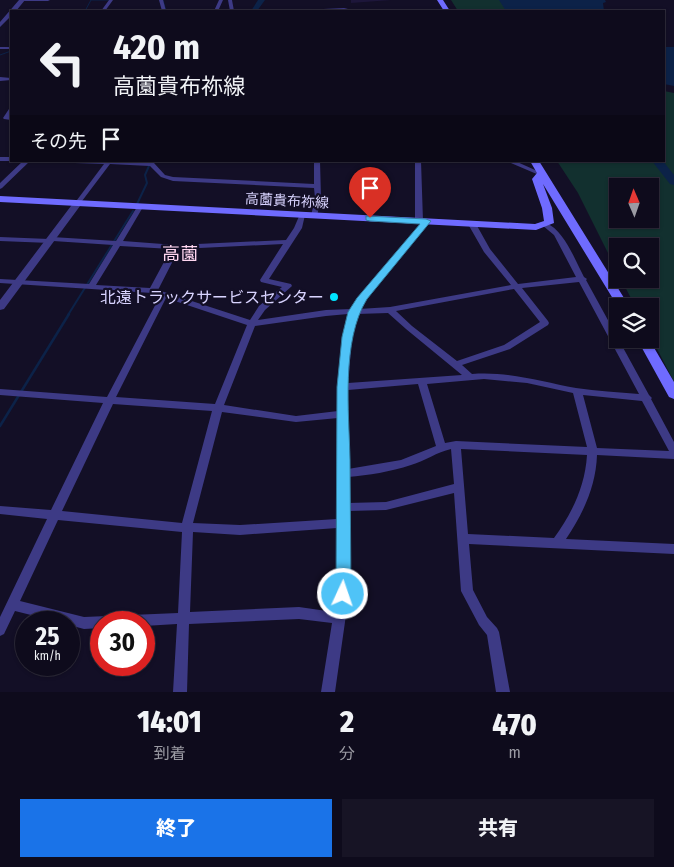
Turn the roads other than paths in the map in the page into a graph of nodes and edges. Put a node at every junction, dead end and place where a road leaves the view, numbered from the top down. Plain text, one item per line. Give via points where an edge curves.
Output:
1 (22, 0) edge
2 (48, 0) edge
3 (111, 0) edge
4 (14, 10) edge
5 (103, 10) edge
6 (324, 10) edge
7 (349, 10) edge
8 (10, 14) edge
9 (0, 24) edge
10 (26, 162) edge
11 (109, 162) edge
12 (317, 162) edge
13 (418, 162) edge
14 (512, 162) edge
15 (535, 162) edge
16 (542, 174) junction
17 (318, 186) junction
18 (0, 187) edge
19 (0, 199) edge
20 (77, 204) junction
21 (140, 207) junction
22 (302, 215) junction
23 (314, 216) junction
24 (423, 221) junction
25 (472, 224) junction
26 (546, 225) junction
27 (0, 239) edge
28 (51, 240) junction
29 (288, 242) junction
30 (116, 243) junction
31 (176, 247) junction
32 (583, 279) junction
33 (0, 281) edge
34 (19, 282) junction
35 (89, 287) junction
36 (514, 287) junction
37 (153, 291) junction
38 (164, 296) junction
39 (618, 298) edge
40 (0, 307) edge
41 (390, 310) junction
42 (353, 312) junction
43 (252, 324) junction
44 (647, 348) edge
45 (456, 364) junction
46 (469, 376) junction
47 (422, 381) junction
48 (343, 387) junction
49 (577, 391) junction
50 (0, 392) edge
51 (674, 394) edge
52 (647, 398) junction
53 (109, 401) junction
54 (218, 408) junction
55 (343, 414) junction
56 (456, 445) junction
57 (441, 446) junction
58 (592, 451) junction
59 (674, 451) edge
60 (674, 455) edge
61 (343, 474) junction
62 (460, 487) junction
63 (344, 507) junction
64 (0, 510) edge
65 (56, 516) junction
66 (344, 523) junction
67 (187, 528) junction
68 (464, 539) junction
69 (556, 544) junction
70 (674, 549) edge
71 (12, 605) junction
72 (182, 618) junction
73 (340, 618) junction
74 (0, 630) edge
75 (180, 692) edge
76 (328, 692) edge
77 (503, 692) edge

1 - 2 street
1 - 4 street
3 - 5 street
6 - 7 street
8 - 9 street
10 - 18 street
11 - 17 street via 152,164 167,178
11 - 20 street
12 - 17 street
13 - 24 street
14 - 16 street
15 - 16 main road
16 - 26 main road via 536,179 550,218
16 - 39 main road
17 - 23 street
19 - 20 main road, 高薗貴布祢線
20 - 21 main road, 高薗貴布祢線
20 - 28 street
21 - 22 main road, 高薗貴布祢線
21 - 30 street
22 - 23 main road, 高薗貴布祢線
22 - 29 street
23 - 24 main road, 高薗貴布祢線
24 - 25 main road, 高薗貴布祢線
24 - 42 street
25 - 26 main road, 高薗貴布祢線
25 - 36 street
26 - 32 street via 557,234
27 - 28 street
28 - 30 street
28 - 34 street
29 - 31 street
29 - 43 street via 264,280 288,286 262,308
30 - 31 street
30 - 35 street
31 - 37 street
32 - 36 street
32 - 52 street
33 - 34 street
34 - 35 street
34 - 40 street
35 - 37 street
36 - 41 street
36 - 45 street via 545,324 508,347
37 - 38 street
38 - 43 street
38 - 53 street
41 - 42 street
41 - 45 street via 408,329
42 - 43 street
42 - 48 street
43 - 54 street
44 - 51 main road
45 - 46 street
46 - 47 street
46 - 49 street via 527,380
47 - 48 street
47 - 57 street
48 - 55 street
49 - 52 street
49 - 58 street
50 - 53 street
52 - 59 street
53 - 54 street
53 - 65 street
54 - 55 street via 296,419
54 - 67 street
55 - 61 street
56 - 57 street
56 - 58 street
56 - 62 street
57 - 61 street via 410,462
58 - 60 street
58 - 69 street via 584,496 576,517
61 - 63 street
62 - 63 street via 386,506
62 - 68 street
63 - 66 street
64 - 65 street
65 - 67 street
65 - 71 street
66 - 67 street via 240,530
66 - 73 street via 345,570
67 - 72 street
68 - 69 street
68 - 77 street via 467,591 483,621 493,632
69 - 70 street
71 - 72 street via 84,623
71 - 74 street
72 - 73 street via 299,613
72 - 75 street
73 - 76 street

